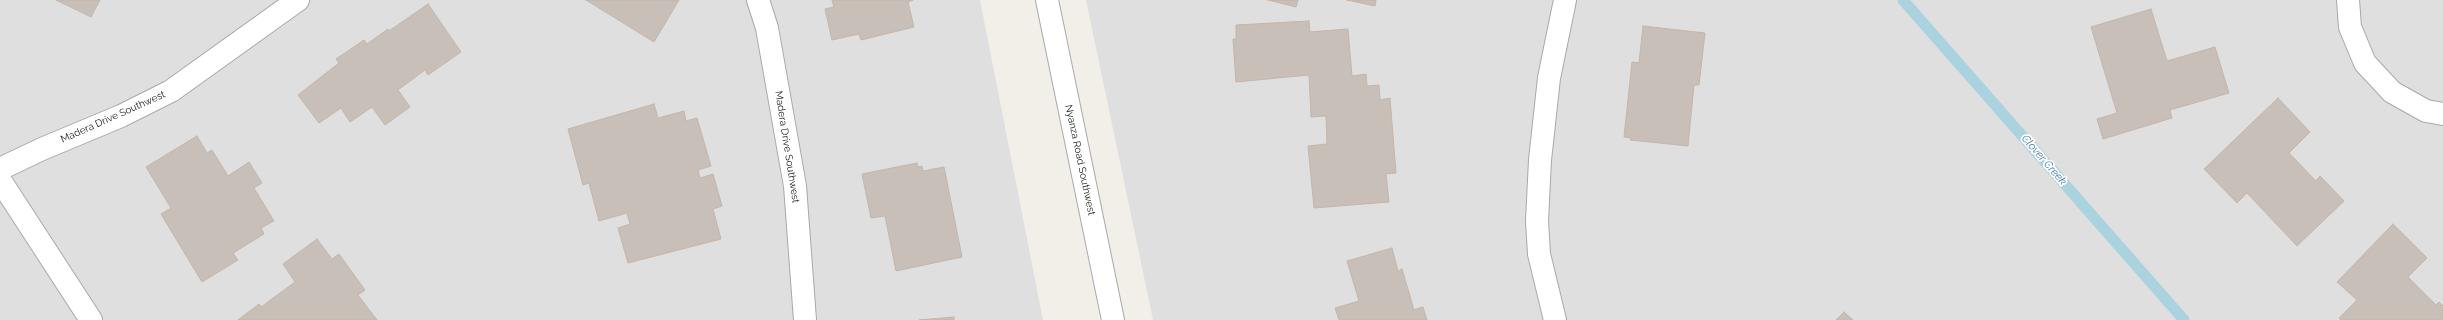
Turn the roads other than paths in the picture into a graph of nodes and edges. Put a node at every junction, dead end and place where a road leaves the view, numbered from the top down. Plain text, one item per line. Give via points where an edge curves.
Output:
1 (298, 0) edge
2 (758, 0) edge
3 (1047, 0) edge
4 (1565, 0) edge
5 (2348, 0) edge
6 (2443, 114) edge
7 (0, 169) edge
8 (0, 180) edge
9 (91, 320) edge
10 (805, 320) edge
11 (1113, 320) edge
12 (1555, 320) edge

1 - 7 street, Madera Drive Southwest via 171,91
2 - 10 street, Madera Drive Southwest via 767,28 795,186
3 - 11 street, Nyanza Road Southwest
4 - 12 street via 1549,78 1540,160 1537,221 1539,254
5 - 6 street via 2350,27 2365,63 2392,92 2426,111
8 - 9 street

